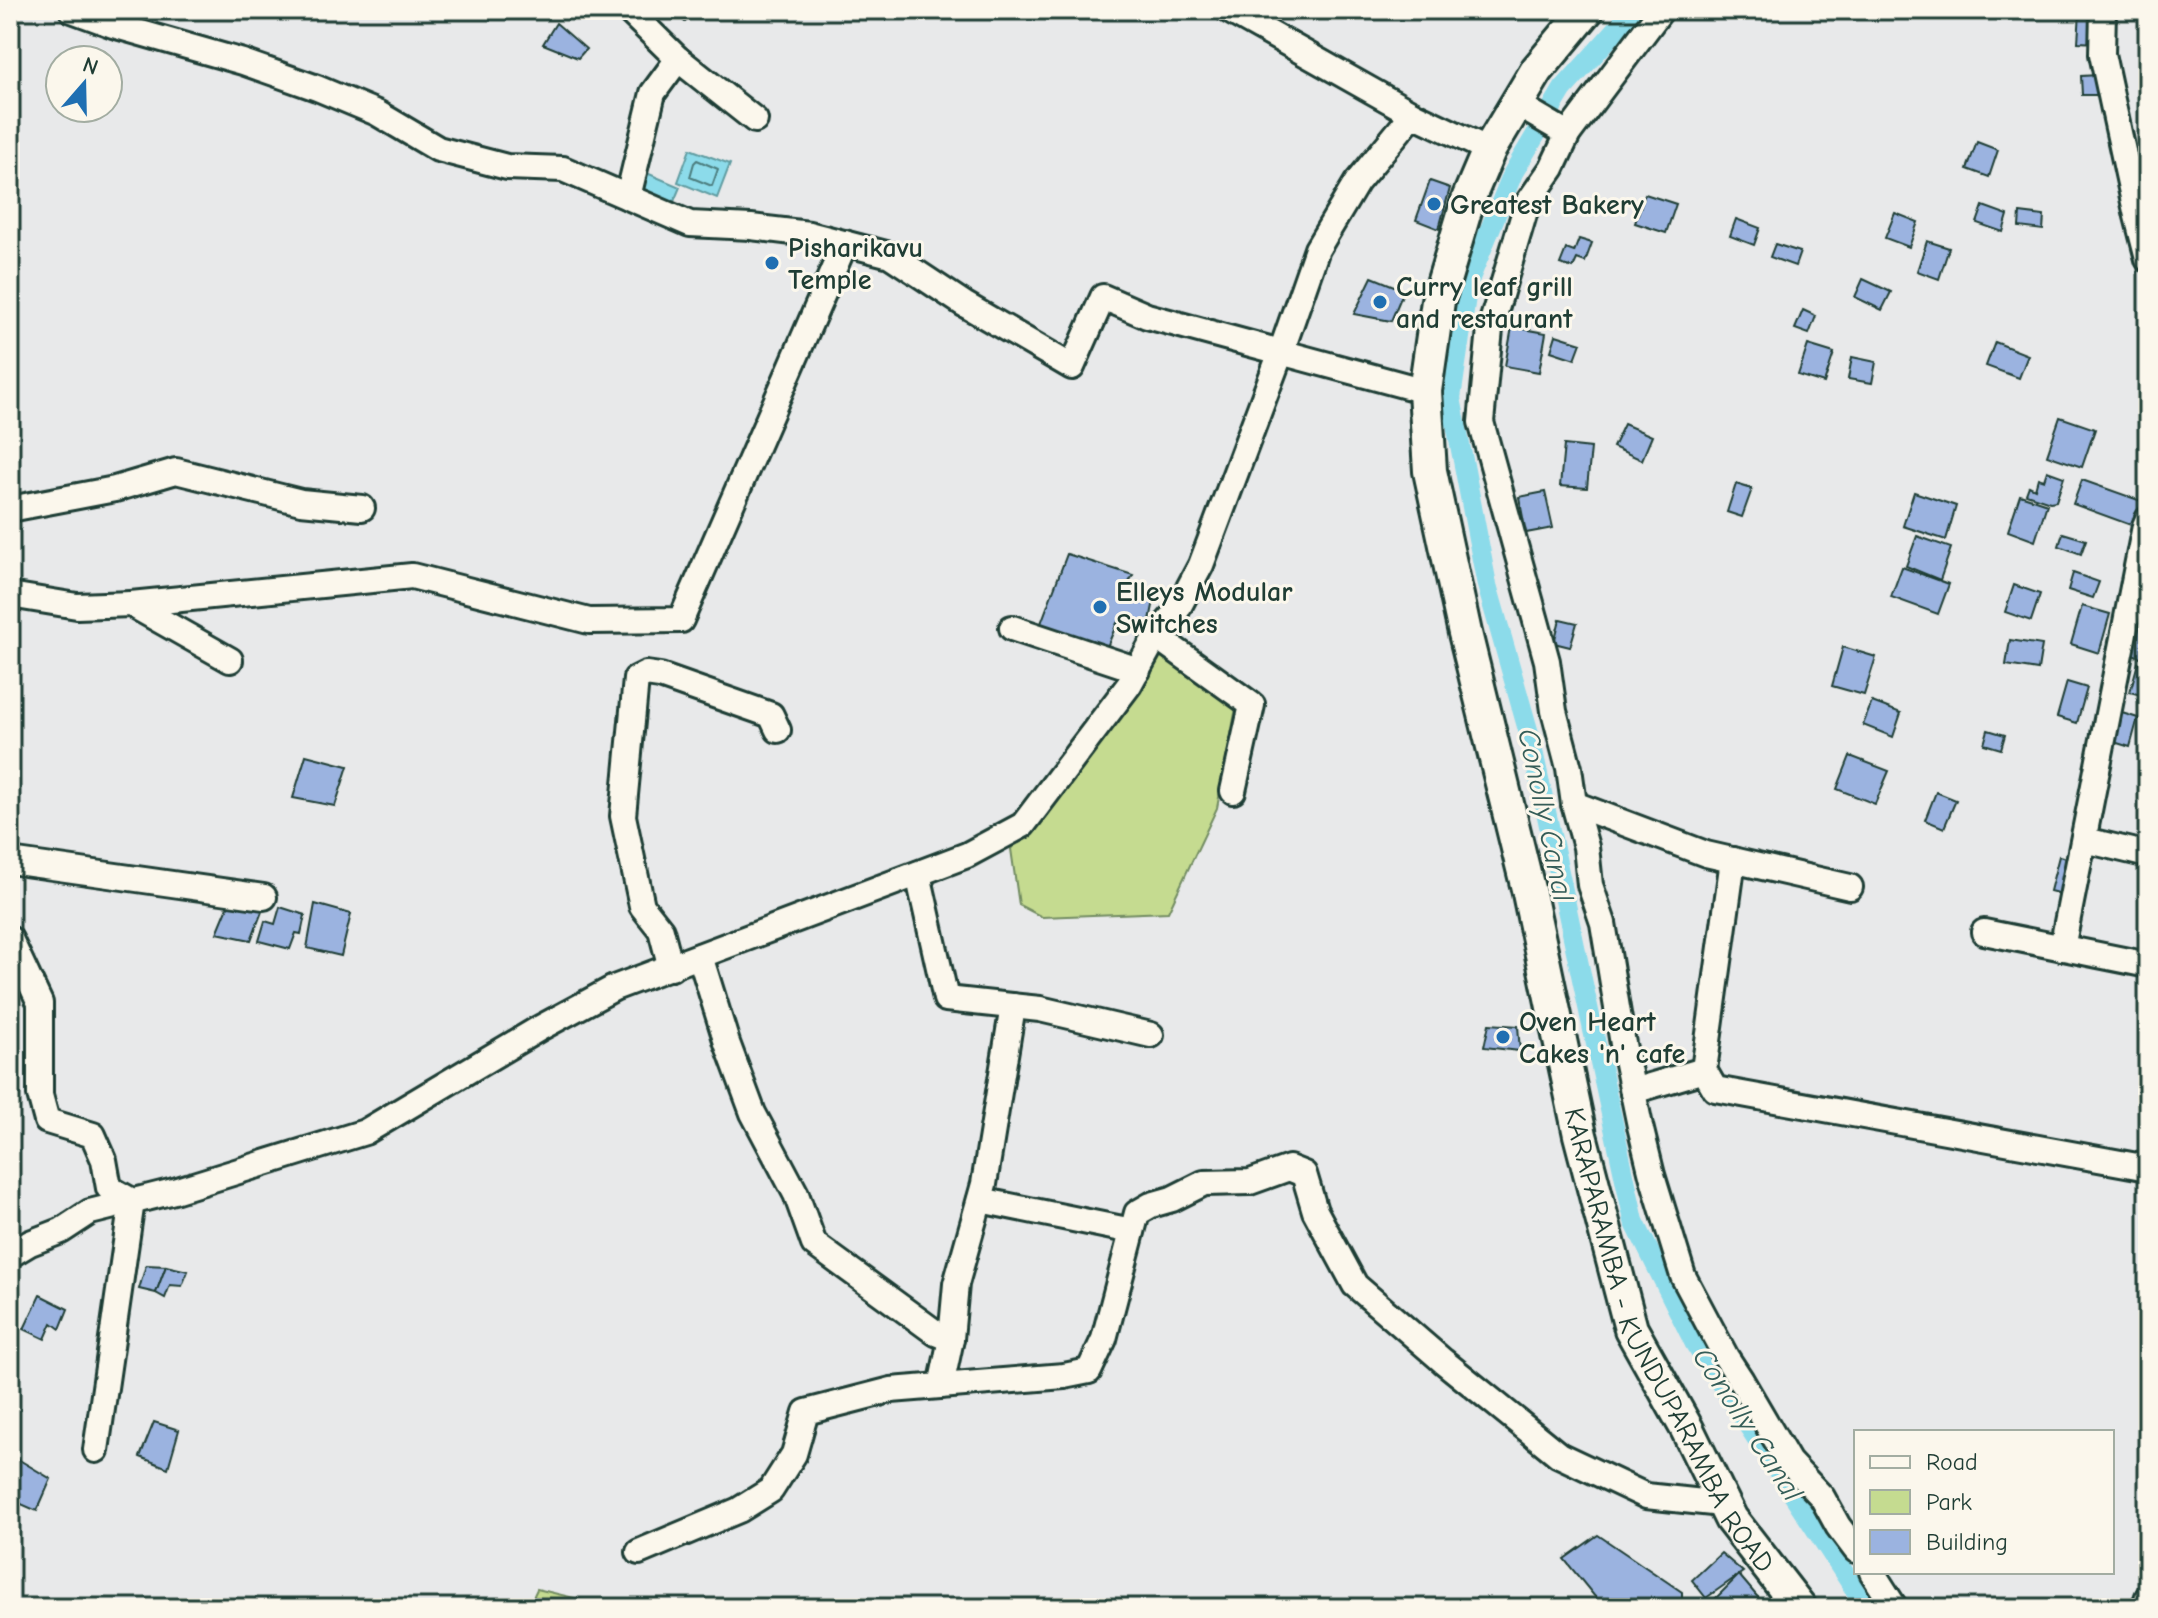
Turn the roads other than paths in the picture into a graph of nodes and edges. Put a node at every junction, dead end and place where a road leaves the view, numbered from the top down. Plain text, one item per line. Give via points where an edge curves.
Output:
1 (72, 10) edge
2 (628, 10) edge
3 (1228, 10) edge
4 (1587, 10) edge
5 (1661, 10) edge
6 (2103, 10) edge
7 (678, 59) junction
8 (1517, 104) junction
9 (1413, 114) junction
10 (755, 120) dead end
11 (1568, 134) junction
12 (1489, 150) junction
13 (628, 197) junction
14 (845, 243) junction
15 (2148, 259) edge
16 (1281, 352) junction
17 (1425, 391) junction
18 (362, 508) dead end
19 (10, 509) edge
20 (2148, 519) edge
21 (10, 595) edge
22 (131, 604) junction
23 (1012, 628) dead end
24 (1156, 636) junction
25 (230, 660) dead end
26 (1138, 670) junction
27 (778, 730) dead end
28 (1233, 791) dead end
29 (1574, 804) junction
30 (2085, 840) junction
31 (2148, 855) edge
32 (1733, 860) junction
33 (12, 864) edge
34 (918, 874) junction
35 (1850, 887) dead end
36 (264, 897) dead end
37 (1984, 932) dead end
38 (10, 939) edge
39 (2062, 948) junction
40 (700, 956) junction
41 (2148, 965) edge
42 (671, 968) junction
43 (1013, 1006) junction
44 (1151, 1035) dead end
45 (1704, 1070) junction
46 (1633, 1091) junction
47 (2148, 1168) edge
48 (980, 1200) junction
49 (132, 1201) junction
50 (1132, 1231) junction
51 (10, 1255) edge
52 (951, 1339) junction
53 (941, 1386) junction
54 (96, 1450) dead end
55 (1722, 1504) junction
56 (1854, 1547) edge
57 (639, 1552) dead end
58 (1873, 1574) edge
59 (2148, 1597) edge
60 (1800, 1608) edge
61 (1895, 1608) edge
62 (2144, 1608) edge

1 - 13 street via 317,88 377,113 438,149 507,167 563,169
2 - 7 street
3 - 9 street
4 - 8 main road, KARAPARAMBA - KUNDUPARAMBA ROAD via 1537,70
5 - 11 street
6 - 15 street via 2102,54
7 - 10 street
7 - 13 street via 653,93
8 - 11 street
8 - 12 main road, KARAPARAMBA - KUNDUPARAMBA ROAD
9 - 12 street
9 - 16 street via 1357,182 1317,249
11 - 29 street via 1527,204 1490,329 1481,422 1547,661
12 - 17 main road, KARAPARAMBA - KUNDUPARAMBA ROAD via 1438,301
13 - 14 street via 690,224 795,232
14 - 16 street via 890,255 1072,367 1103,297 1147,316
14 - 22 street via 681,620 589,621 412,576
16 - 17 street
16 - 24 street via 1201,565 1175,614
17 - 55 main road, KARAPARAMBA - KUNDUPARAMBA ROAD via 1430,471 1465,633 1529,893 1580,1135 1631,1329
18 - 19 street via 301,502 176,471
20 - 30 street
21 - 22 street via 77,606
22 - 25 street
23 - 26 street
24 - 26 street
24 - 28 street via 1252,705
26 - 34 street via 1023,825
27 - 42 street via 771,715 660,676 636,679 623,816 642,906 661,930
29 - 32 street
29 - 46 street via 1603,923
30 - 31 street
30 - 39 street
32 - 35 street
32 - 45 street
33 - 36 street
34 - 40 street
34 - 43 street via 946,999
37 - 39 street
38 - 49 street via 40,1003 40,1095 47,1121 93,1135 109,1188
39 - 41 street
40 - 42 street
40 - 52 street via 753,1113 796,1194 814,1244
42 - 49 street via 614,988 365,1132
43 - 44 street
43 - 48 street
45 - 46 street
45 - 47 street via 1715,1089
46 - 56 street via 1683,1276 1789,1462 1822,1497
48 - 50 street
48 - 52 street via 956,1284
49 - 51 street via 90,1212
49 - 54 street
50 - 53 street via 1104,1339 1089,1371
50 - 55 street via 1137,1213 1204,1183 1250,1182 1289,1168 1304,1174 1315,1211 1355,1285 1559,1455 1646,1496
52 - 53 street
53 - 57 street via 891,1390 806,1412 794,1454 771,1490 739,1510
55 - 60 main road, KARAPARAMBA - KUNDUPARAMBA ROAD
58 - 61 street
59 - 62 street

